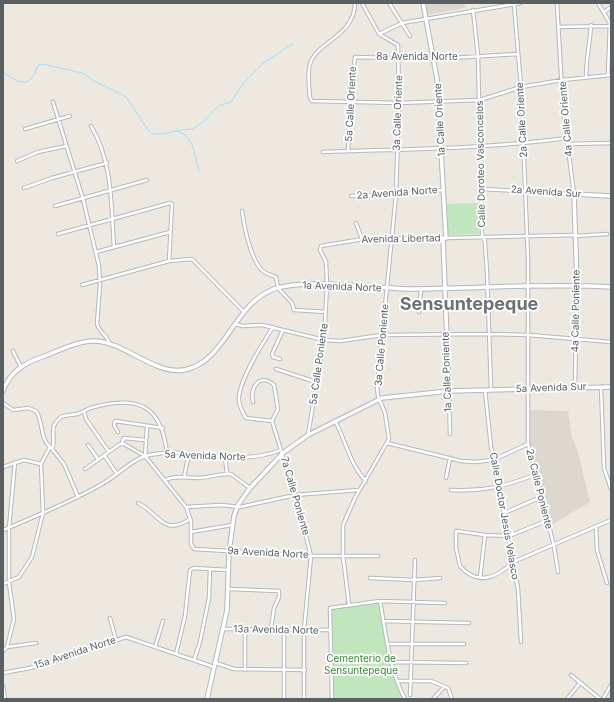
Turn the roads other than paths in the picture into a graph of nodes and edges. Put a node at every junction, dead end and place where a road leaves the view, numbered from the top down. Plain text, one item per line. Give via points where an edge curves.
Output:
1 (355, 3) edge
2 (362, 3) edge
3 (390, 3) edge
4 (423, 3) edge
5 (521, 3) edge
6 (557, 3) edge
7 (598, 3) edge
8 (514, 4) junction
9 (611, 7) edge
10 (472, 10) junction
11 (604, 12) junction
12 (426, 17) junction
13 (402, 23) junction
14 (610, 24) edge
15 (591, 25) junction
16 (558, 27) junction
17 (379, 34) junction
18 (410, 36) dead end
19 (518, 54) junction
20 (478, 56) junction
21 (355, 57) joint
22 (400, 58) junction
23 (434, 59) junction
24 (610, 75) edge
25 (586, 77) junction
26 (562, 80) junction
27 (521, 87) junction
28 (480, 100) junction
29 (439, 101) junction
30 (53, 102) dead end
31 (350, 102) junction
32 (399, 103) junction
33 (70, 116) dead end
34 (58, 120) junction
35 (91, 126) dead end
36 (25, 129) dead end
37 (567, 138) junction
38 (611, 143) edge
39 (524, 144) junction
40 (568, 144) junction
41 (66, 146) junction
42 (481, 147) junction
43 (442, 148) junction
44 (396, 150) junction
45 (348, 151) junction
46 (323, 152) dead end
47 (17, 161) dead end
48 (107, 163) junction
49 (75, 172) junction
50 (147, 180) dead end
51 (24, 188) dead end
52 (482, 189) junction
53 (443, 190) junction
54 (524, 190) junction
55 (110, 191) junction
56 (574, 194) junction
57 (396, 195) junction
58 (351, 196) dead end
59 (611, 196) edge
60 (83, 199) junction
61 (55, 206) dead end
62 (242, 211) dead end
63 (112, 219) junction
64 (356, 223) dead end
65 (90, 225) junction
66 (171, 232) junction
67 (58, 234) dead end
68 (607, 234) dead end
69 (575, 235) junction
70 (528, 236) junction
71 (445, 238) junction
72 (482, 238) junction
73 (362, 239) junction
74 (392, 239) junction
75 (321, 246) joint
76 (114, 247) junction
77 (96, 252) junction
78 (169, 261) junction
79 (100, 280) junction
80 (82, 285) dead end
81 (327, 285) junction
82 (577, 285) junction
83 (488, 287) junction
84 (528, 287) junction
85 (611, 287) edge
86 (278, 288) junction
87 (387, 288) junction
88 (445, 288) junction
89 (422, 289) junction
90 (244, 312) junction
91 (326, 312) junction
92 (419, 312) dead end
93 (234, 324) junction
94 (273, 327) junction
95 (283, 330) junction
96 (488, 334) junction
97 (382, 335) junction
98 (528, 335) junction
99 (446, 336) junction
100 (324, 340) junction
101 (576, 340) junction
102 (611, 342) edge
103 (109, 344) junction
104 (13, 351) dead end
105 (280, 359) dead end
106 (21, 367) junction
107 (276, 369) dead end
108 (316, 382) junction
109 (601, 387) junction
110 (611, 387) edge
111 (575, 388) junction
112 (491, 389) junction
113 (529, 389) junction
114 (3, 390) edge
115 (485, 390) junction
116 (449, 391) junction
117 (379, 399) junction
118 (253, 402) dead end
119 (3, 403) edge
120 (84, 411) junction
121 (272, 421) junction
122 (335, 421) junction
123 (147, 427) junction
124 (163, 428) junction
125 (118, 432) dead end
126 (450, 434) dead end
127 (308, 435) junction
128 (145, 440) junction
129 (122, 443) junction
130 (387, 443) junction
131 (528, 444) junction
132 (88, 445) dead end
133 (51, 448) junction
134 (109, 452) junction
135 (282, 452) junction
136 (167, 454) junction
137 (189, 454) junction
138 (104, 455) junction
139 (145, 456) junction
140 (225, 458) junction
141 (450, 458) junction
142 (98, 459) junction
143 (494, 460) junction
144 (15, 462) junction
145 (41, 464) junction
146 (3, 467) edge
147 (85, 469) dead end
148 (227, 473) junction
149 (117, 474) junction
150 (535, 475) junction
151 (184, 478) junction
152 (446, 478) dead end
153 (165, 480) junction
154 (366, 481) junction
155 (250, 488) junction
156 (499, 488) junction
157 (611, 489) edge
158 (359, 490) junction
159 (451, 490) dead end
160 (295, 495) junction
161 (78, 497) junction
162 (541, 497) junction
163 (138, 503) dead end
164 (237, 507) junction
165 (186, 508) junction
166 (43, 513) junction
167 (504, 513) junction
168 (190, 519) junction
169 (611, 520) edge
170 (546, 521) junction
171 (232, 525) junction
172 (596, 526) junction
173 (9, 528) junction
174 (3, 530) edge
175 (192, 532) junction
176 (485, 535) junction
177 (509, 536) junction
178 (554, 546) junction
179 (229, 552) junction
180 (311, 556) junction
181 (343, 556) junction
182 (378, 556) dead end
183 (415, 560) dead end
184 (513, 562) junction
185 (210, 570) junction
186 (229, 570) junction
187 (558, 572) dead end
188 (370, 578) dead end
189 (440, 578) dead end
190 (480, 578) junction
191 (414, 580) junction
192 (9, 583) junction
193 (3, 584) edge
194 (607, 584) dead end
195 (229, 589) junction
196 (380, 601) junction
197 (414, 603) junction
198 (445, 603) dead end
199 (349, 605) junction
200 (110, 618) dead end
201 (163, 621) dead end
202 (383, 621) junction
203 (413, 621) junction
204 (469, 623) dead end
205 (223, 629) junction
206 (284, 629) junction
207 (245, 630) junction
208 (271, 630) junction
209 (304, 630) junction
210 (329, 630) junction
211 (116, 640) junction
212 (36, 642) dead end
213 (521, 642) dead end
214 (387, 644) junction
215 (411, 644) junction
216 (464, 644) dead end
217 (7, 647) junction
218 (156, 647) junction
219 (3, 650) edge
220 (176, 654) junction
221 (194, 660) junction
222 (391, 662) junction
223 (410, 662) junction
224 (466, 663) dead end
225 (215, 665) junction
226 (245, 670) junction
227 (284, 670) junction
228 (304, 670) junction
229 (3, 673) edge
230 (571, 675) dead end
231 (410, 680) junction
232 (397, 681) junction
233 (580, 683) junction
234 (611, 685) edge
235 (3, 686) edge
236 (444, 687) junction
237 (410, 695) dead end
238 (5, 699) edge
239 (207, 699) edge
240 (284, 699) edge
241 (304, 699) edge
242 (332, 699) edge
243 (405, 699) edge
244 (433, 699) edge
245 (452, 699) edge
246 (567, 699) edge
247 (601, 699) edge

1 - 31 street via 355,10 348,25 311,59 309,69 312,101
2 - 17 street
3 - 13 street
4 - 12 street, 1a Calle Oriente
5 - 8 street
6 - 16 street, 4a Calle Oriente
7 - 11 street
8 - 10 street
8 - 19 street, 2a Calle Oriente
9 - 11 street
10 - 12 street
10 - 20 street, Calle Doroteo Vasconcelos
11 - 14 street
12 - 13 street
12 - 23 street, 1a Calle Oriente
13 - 17 street
13 - 18 street
14 - 15 street
14 - 24 street
15 - 16 street
15 - 25 street
16 - 26 street, 4a Calle Oriente
17 - 22 street, 3a Calle Oriente via 398,45
19 - 20 street, 8a Avenida Norte
19 - 27 street, 2a Calle Oriente
20 - 23 street, 8a Avenida Norte
20 - 28 street, Calle Doroteo Vasconcelos
21 - 22 street, 8a Avenida Norte
21 - 31 street, 5a Calle Oriente
22 - 23 street, 8a Avenida Norte
22 - 32 street, 3a Calle Oriente
23 - 29 street, 1a Calle Oriente
24 - 25 street
25 - 26 street
26 - 27 street
26 - 37 street, 4a Calle Oriente
27 - 28 street
27 - 39 street, 2a Calle Oriente
28 - 29 street
28 - 42 street, Calle Doroteo Vasconcelos
29 - 32 street
29 - 43 street, 1a Calle Oriente
30 - 34 street
31 - 32 street
31 - 45 street, 5a Calle Oriente
32 - 44 street, 3a Calle Oriente
33 - 34 street
34 - 36 street
34 - 41 street
35 - 48 street via 98,137
37 - 39 street
37 - 40 street, 4a Calle Oriente
38 - 40 street
39 - 42 street
39 - 54 street, 2a Calle Oriente
40 - 56 street, 4a Calle Oriente
41 - 47 street via 38,152
41 - 49 street
42 - 43 street
42 - 52 street, Calle Doroteo Vasconcelos
43 - 44 street
43 - 53 street, 1a Calle Oriente
44 - 45 street
44 - 57 street, 3a Calle Oriente
45 - 46 street
48 - 49 street
48 - 55 street
49 - 51 street
49 - 60 street
50 - 55 street
52 - 54 street, 2a Avenida Sur
52 - 72 street, Calle Doroteo Vasconcelos
53 - 57 street, 2a Avenida Norte
53 - 71 street, 1a Calle Oriente
54 - 56 street, 2a Avenida Sur
54 - 70 street, 2a Calle Oriente
55 - 60 street
55 - 63 street
56 - 59 street, 2a Avenida Sur
56 - 69 street, 4a Calle Oriente
57 - 58 street, 2a Avenida Norte
57 - 74 street, 3a Calle Oriente
60 - 61 street
60 - 65 street
62 - 86 street via 248,237 260,268 276,277
63 - 65 street
63 - 66 street via 170,203
63 - 76 street
64 - 73 street
65 - 67 street
65 - 77 street
66 - 76 street
66 - 78 street
68 - 69 street, Avenida Libertad
69 - 70 street, Avenida Libertad
69 - 82 street, 4a Calle Poniente
70 - 72 street, Avenida Libertad
70 - 84 street, 2a Calle Poniente
71 - 72 street, Avenida Libertad
71 - 74 street, Avenida Libertad
71 - 88 street, 1a Calle Poniente
72 - 83 street, Calle Doroteo Vasconcelos via 485,242
73 - 74 street, Avenida Libertad
73 - 75 street, Avenida Libertad
74 - 87 street, 3a Calle Poniente
75 - 81 street, 5a Calle Poniente via 320,250 326,262
76 - 77 street
77 - 79 street
78 - 79 street
78 - 90 street via 192,259
79 - 80 street
79 - 103 street via 97,324 109,340
81 - 86 street, 1a Avenida Norte
81 - 87 street, 1a Avenida Norte
81 - 91 street, 5a Calle Poniente
82 - 84 street, 1a Avenida Norte
82 - 85 street, 1a Avenida Norte
82 - 101 street, 4a Calle Poniente
83 - 84 street, 1a Avenida Norte
83 - 88 street, 1a Avenida Norte
83 - 96 street, Calle Doroteo Vasconcelos
84 - 98 street, 2a Calle Poniente
86 - 90 street, 1a Avenida Norte via 264,294
86 - 91 street via 292,303 295,311
87 - 89 street, 1a Avenida Norte
87 - 97 street, 3a Calle Poniente
88 - 89 street, 1a Avenida Norte
88 - 99 street, 1a Calle Poniente
89 - 92 street
90 - 93 street, 1a Avenida Norte
91 - 100 street, 5a Calle Poniente
93 - 94 street
93 - 103 street via 209,358 185,370 162,367
94 - 95 street
94 - 121 street via 253,361 239,400 246,418
95 - 100 street
95 - 105 street via 272,354 273,357
96 - 98 street
96 - 99 street
96 - 112 street, Calle Doroteo Vasconcelos
97 - 99 street
97 - 100 street via 340,341
97 - 117 street, 3a Calle Poniente via 377,388
98 - 101 street
98 - 113 street, 2a Calle Poniente
99 - 116 street, 1a Calle Poniente
100 - 108 street, 5a Calle Poniente
101 - 102 street
101 - 111 street, 4a Calle Poniente
103 - 106 street via 97,341 84,343 39,358
104 - 106 street
106 - 114 street via 9,377
107 - 108 street
108 - 127 street, 5a Calle Poniente
109 - 110 street, 5a Avenida Sur
109 - 111 street, 5a Avenida Sur
109 - 157 street via 604,468
111 - 113 street, 5a Avenida Sur
112 - 113 street, 5a Avenida Sur
112 - 115 street, 5a Avenida Norte
113 - 131 street, 2a Calle Poniente
115 - 116 street, 5a Avenida Norte
115 - 143 street, Calle Doctor Jesús Velasco
116 - 117 street, 5a Avenida Norte
116 - 126 street, 1a Calle Poniente
117 - 122 street, 5a Avenida Norte
117 - 130 street, 3a Calle Poniente via 387,423
118 - 121 street via 252,392 255,383 264,380 272,383 276,390 278,409
119 - 133 street via 12,410 28,408 36,411 42,436
120 - 124 street via 116,403 132,403 154,415
120 - 133 street via 57,420 52,430 54,445
120 - 134 street via 86,419
121 - 135 street, 7a Calle Poniente
122 - 127 street, 5a Avenida Norte
122 - 154 street via 345,439 354,466
123 - 124 street
123 - 125 street via 115,421 114,425
123 - 128 street
124 - 136 street
127 - 135 street, 5a Avenida Norte
128 - 129 street via 124,438
128 - 139 street
129 - 134 street
129 - 139 street
130 - 141 street
130 - 154 street, 3a Calle Poniente
131 - 143 street
131 - 150 street, 2a Calle Poniente
132 - 142 street
133 - 145 street
133 - 161 street via 64,464
134 - 138 street
135 - 140 street, 5a Avenida Norte via 249,458
135 - 155 street
135 - 160 street, 7a Calle Poniente
136 - 137 street, 5a Avenida Norte
136 - 139 street, 5a Avenida Norte
137 - 140 street, 5a Avenida Norte
137 - 151 street
138 - 142 street
138 - 149 street
139 - 149 street, 5a Avenida Norte
139 - 153 street
140 - 148 street
141 - 143 street via 475,462
141 - 152 street
142 - 147 street
143 - 156 street, Calle Doctor Jesús Velasco
144 - 145 street via 24,460
144 - 146 street
144 - 173 street
145 - 166 street
148 - 151 street
148 - 155 street via 236,476
149 - 161 street, 5a Avenida Norte
150 - 156 street
150 - 162 street, 2a Calle Poniente
151 - 153 street
153 - 165 street
154 - 158 street, 3a Calle Poniente
155 - 164 street
156 - 159 street via 472,492
156 - 167 street, Calle Doctor Jesús Velasco
158 - 160 street
158 - 181 street, 3a Calle Poniente via 343,525
160 - 164 street
160 - 180 street, 7a Calle Poniente
161 - 166 street, 5a Avenida Norte
162 - 167 street
162 - 170 street, 2a Calle Poniente
163 - 168 street via 168,526 178,525
164 - 165 street via 221,505
164 - 171 street
165 - 168 street
166 - 173 street, 5a Avenida Norte
166 - 192 street via 32,558 20,578
167 - 177 street, Calle Doctor Jesús Velasco
168 - 175 street
169 - 172 street
170 - 177 street
170 - 178 street, 2a Calle Poniente
171 - 175 street
171 - 179 street
172 - 178 street
172 - 194 street via 597,550
173 - 174 street, 5a Avenida Norte
173 - 192 street
175 - 179 street, 9a Avenida Norte via 192,548
176 - 177 street
176 - 190 street
176 - 190 street via 456,531 454,537 460,566
177 - 184 street, Calle Doctor Jesús Velasco
178 - 184 street
178 - 187 street, 2a Calle Poniente
179 - 180 street, 9a Avenida Norte
179 - 186 street
180 - 181 street, 9a Avenida Norte
180 - 209 street, 7a Calle Poniente
181 - 182 street, 9a Avenida Norte
181 - 199 street, 3a Calle Poniente
183 - 191 street
184 - 190 street via 508,568 488,579
184 - 213 street, Calle Doctor Jesús Velasco via 518,589
185 - 186 street
185 - 220 street via 194,568 189,571 185,616
185 - 221 street via 209,598
186 - 195 street
188 - 191 street
189 - 191 street
191 - 197 street
192 - 193 street
192 - 217 street via 14,619
195 - 205 street
195 - 208 street via 279,591
196 - 197 street
196 - 199 street
196 - 202 street
197 - 198 street
197 - 203 street
199 - 210 street via 329,609
200 - 211 street
201 - 218 street
202 - 203 street
202 - 214 street
203 - 204 street
203 - 215 street
205 - 207 street, 13a Avenida Norte
205 - 225 street
206 - 208 street, 13a Avenida Norte
206 - 209 street, 13a Avenida Norte
206 - 227 street
207 - 208 street, 13a Avenida Norte
207 - 226 street
209 - 210 street, 13a Avenida Norte
209 - 228 street, 7a Calle Poniente
210 - 242 street
211 - 218 street, 15a Avenida Norte via 128,637
211 - 229 street, 15a Avenida Norte via 62,659
212 - 217 street
214 - 215 street
214 - 222 street
215 - 216 street
215 - 223 street
217 - 219 street
218 - 220 street, 15a Avenida Norte
220 - 221 street, 15a Avenida Norte
221 - 225 street, 15a Avenida Norte
222 - 223 street
222 - 232 street
223 - 224 street
223 - 231 street
225 - 226 street, 15a Avenida Norte
225 - 239 street
226 - 227 street, 15a Avenida Norte
227 - 228 street, 15a Avenida Norte
227 - 240 street
228 - 241 street, 7a Calle Poniente
230 - 233 street
231 - 232 street
231 - 236 street via 431,681
231 - 237 street
232 - 243 street
233 - 246 street
233 - 247 street
234 - 247 street
235 - 238 street
236 - 244 street
236 - 245 street via 449,689

